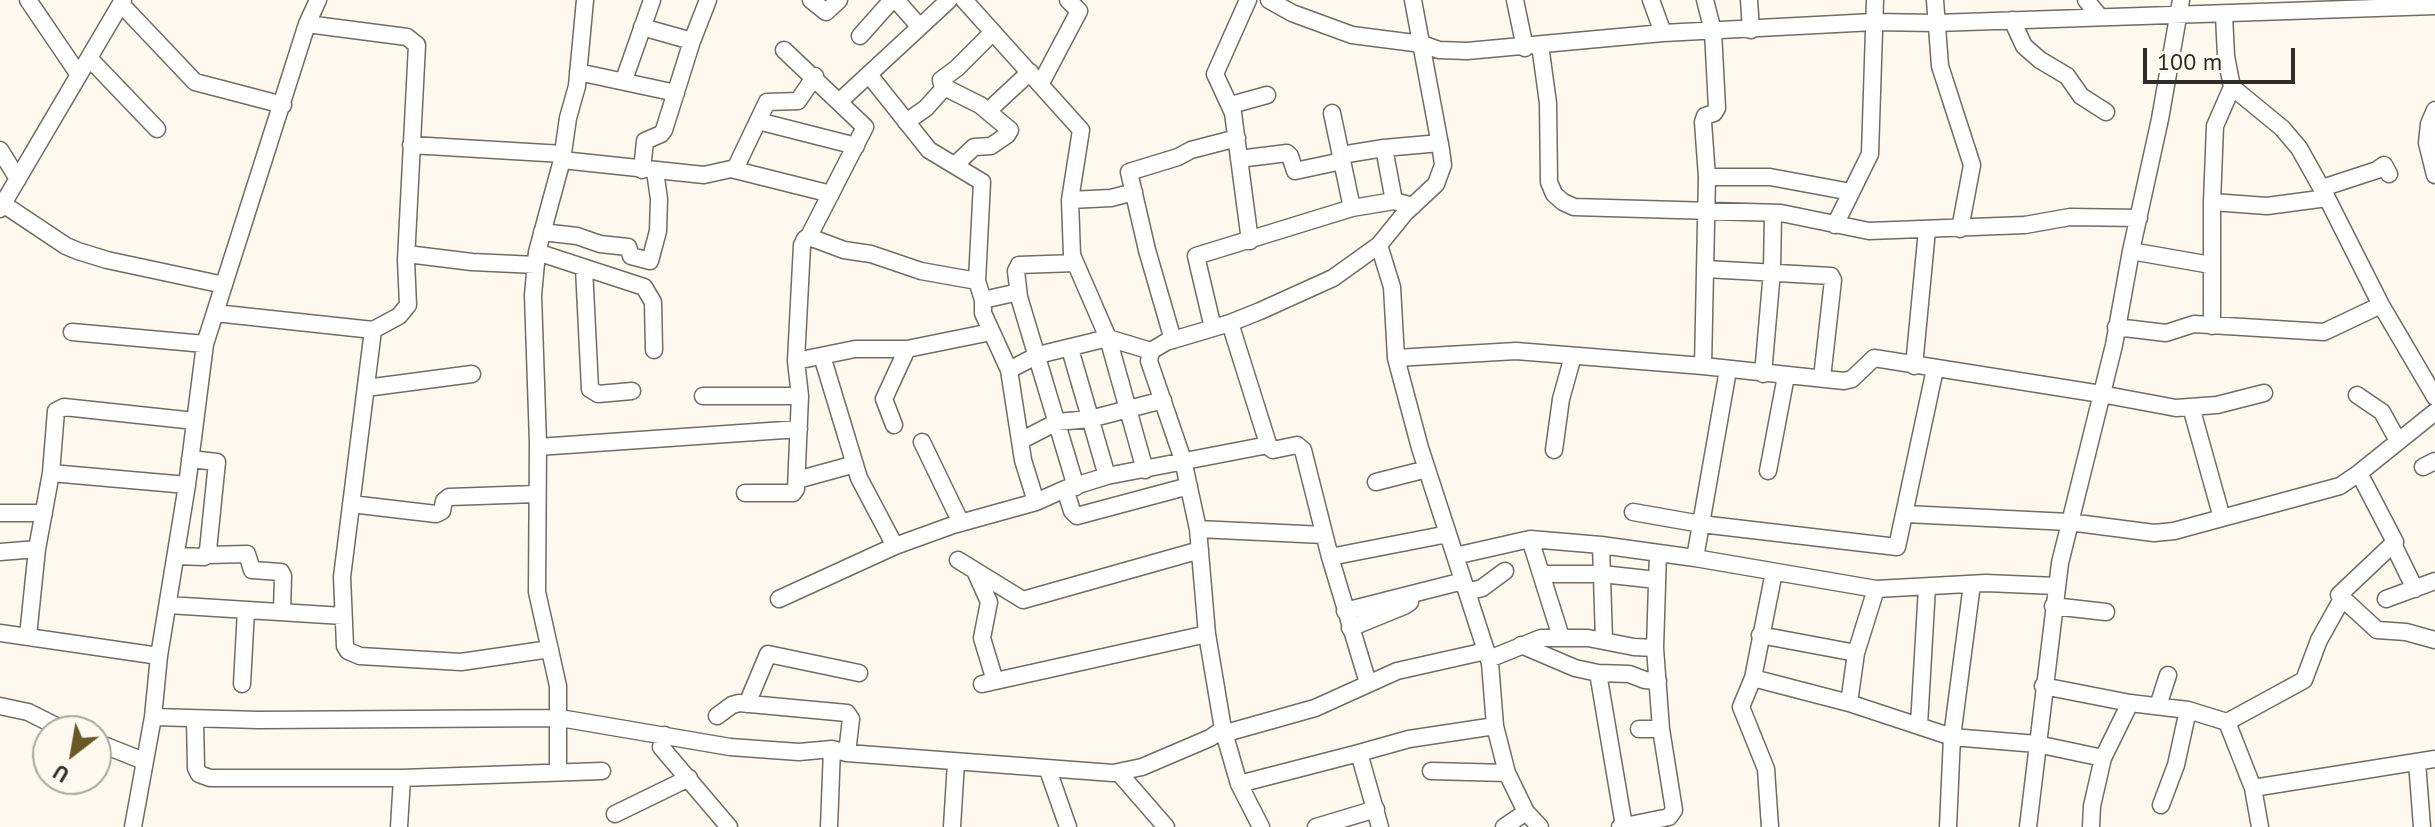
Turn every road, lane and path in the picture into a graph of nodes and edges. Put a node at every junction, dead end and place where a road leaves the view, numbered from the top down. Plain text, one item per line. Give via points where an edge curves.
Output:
1 (28, 0) edge
2 (318, 0) edge
3 (585, 0) edge
4 (652, 0) edge
5 (708, 0) edge
6 (811, 0) edge
7 (839, 0) edge
8 (894, 0) edge
9 (949, 0) edge
10 (964, 0) edge
11 (1068, 0) edge
12 (1248, 0) edge
13 (1269, 0) edge
14 (1297, 0) edge
15 (1413, 0) edge
16 (1515, 0) edge
17 (1651, 0) edge
18 (1705, 0) edge
19 (1749, 0) edge
20 (1875, 0) edge
21 (1935, 0) edge
22 (2086, 0) edge
23 (122, 2) edge
24 (2363, 3) edge
25 (2435, 6) edge
26 (2179, 7) edge
27 (2224, 15) junction
28 (1301, 17) junction
29 (2100, 17) junction
30 (2012, 20) junction
31 (1874, 22) junction
32 (1936, 23) junction
33 (307, 24) junction
34 (919, 26) junction
35 (642, 27) junction
36 (1751, 30) junction
37 (1713, 31) junction
38 (993, 32) junction
39 (1663, 33) junction
40 (860, 36) dead end
41 (692, 41) junction
42 (1422, 44) junction
43 (1532, 46) junction
44 (784, 50) dead end
45 (89, 58) junction
46 (578, 72) junction
47 (79, 75) junction
48 (815, 76) junction
49 (870, 76) junction
50 (1036, 78) junction
51 (624, 80) junction
52 (944, 87) junction
53 (2232, 87) junction
54 (676, 93) junction
55 (1267, 95) dead end
56 (840, 101) junction
57 (283, 105) junction
58 (1231, 105) junction
59 (2435, 110) edge
60 (988, 111) junction
61 (2106, 112) dead end
62 (1332, 113) dead end
63 (758, 121) junction
64 (906, 122) junction
65 (157, 129) dead end
66 (1237, 138) junction
67 (1440, 143) junction
68 (411, 145) junction
69 (856, 146) junction
70 (1384, 148) junction
71 (0, 150) edge
72 (563, 157) junction
73 (1341, 158) junction
74 (1239, 159) junction
75 (955, 165) junction
76 (735, 169) junction
77 (649, 170) junction
78 (2389, 174) dead end
79 (2435, 175) edge
80 (1707, 177) junction
81 (18, 179) junction
82 (1134, 192) junction
83 (1851, 192) junction
84 (2325, 193) junction
85 (831, 194) junction
86 (1070, 200) junction
87 (1394, 201) junction
88 (2212, 202) junction
89 (1, 206) edge
90 (1413, 206) junction
91 (1352, 208) junction
92 (1707, 212) junction
93 (1773, 213) junction
94 (2139, 218) junction
95 (1835, 225) junction
96 (1960, 229) junction
97 (1927, 230) junction
98 (542, 232) junction
99 (808, 238) junction
100 (1250, 241) junction
101 (1379, 245) junction
102 (2131, 251) junction
103 (407, 254) junction
104 (536, 259) junction
105 (1075, 263) junction
106 (2211, 265) junction
107 (584, 268) junction
108 (1706, 269) junction
109 (1772, 271) junction
110 (977, 281) junction
111 (224, 285) junction
112 (1019, 297) junction
113 (983, 300) junction
114 (2381, 305) junction
115 (215, 313) junction
116 (1230, 323) junction
117 (2212, 326) junction
118 (2116, 327) junction
119 (1213, 328) junction
120 (373, 330) junction
121 (72, 332) dead end
122 (991, 332) junction
123 (1108, 338) junction
124 (1173, 340) junction
125 (205, 344) junction
126 (907, 349) junction
127 (1070, 349) junction
128 (654, 350) dead end
129 (1151, 351) junction
130 (1038, 355) junction
131 (822, 356) junction
132 (1573, 356) junction
133 (1396, 358) junction
134 (796, 361) junction
135 (1703, 366) junction
136 (1914, 366) junction
137 (1935, 369) junction
138 (1009, 370) junction
139 (1728, 370) junction
140 (472, 374) dead end
141 (1763, 374) junction
142 (1786, 376) junction
143 (1822, 378) junction
144 (366, 388) junction
145 (632, 391) dead end
146 (2264, 393) dead end
147 (2101, 394) junction
148 (2357, 395) dead end
149 (703, 396) dead end
150 (800, 396) junction
151 (2435, 397) edge
152 (1163, 400) junction
153 (2191, 407) junction
154 (1127, 410) junction
155 (2435, 412) edge
156 (1090, 419) junction
157 (195, 421) junction
158 (1057, 422) junction
159 (894, 425) dead end
160 (799, 429) junction
161 (1020, 441) junction
162 (2398, 441) junction
163 (922, 442) dead end
164 (1268, 445) junction
165 (538, 447) junction
166 (1554, 450) dead end
167 (190, 459) junction
168 (1183, 460) junction
169 (855, 464) junction
170 (1427, 469) junction
171 (1145, 470) junction
172 (1768, 471) dead end
173 (51, 473) junction
174 (2359, 473) junction
175 (1107, 476) junction
176 (797, 480) junction
177 (1376, 482) dead end
178 (187, 485) junction
179 (1189, 486) junction
180 (1070, 488) junction
181 (745, 493) dead end
182 (536, 494) junction
183 (1036, 502) junction
184 (351, 504) junction
185 (1633, 512) dead end
186 (0, 513) edge
187 (44, 513) junction
188 (1906, 514) junction
189 (2222, 518) junction
190 (2069, 522) junction
191 (961, 523) junction
192 (1701, 524) junction
193 (1198, 529) junction
194 (1448, 534) junction
195 (1324, 535) junction
196 (1530, 539) junction
197 (1601, 545) junction
198 (895, 546) junction
199 (2394, 546) junction
200 (37, 549) junction
201 (1200, 550) junction
202 (0, 552) edge
203 (1658, 553) junction
204 (207, 555) junction
205 (176, 556) junction
206 (1455, 556) junction
207 (1330, 557) junction
208 (1695, 558) junction
209 (958, 560) dead end
210 (1505, 571) dead end
211 (976, 572) junction
212 (1774, 572) junction
213 (1542, 574) junction
214 (1602, 574) junction
215 (1657, 580) junction
216 (2435, 581) edge
217 (1972, 584) junction
218 (2056, 586) junction
219 (1465, 587) junction
220 (1927, 587) junction
221 (1876, 589) junction
222 (2415, 589) junction
223 (1410, 595) junction
224 (779, 599) dead end
225 (2342, 599) junction
226 (2386, 599) dead end
227 (168, 605) junction
228 (2053, 606) junction
229 (246, 610) junction
230 (1345, 611) junction
231 (282, 612) junction
232 (2106, 612) dead end
233 (343, 616) junction
234 (1350, 628) junction
235 (0, 633) edge
236 (1207, 634) junction
237 (1760, 635) junction
238 (28, 636) junction
239 (1561, 637) junction
240 (2435, 640) edge
241 (1604, 641) junction
242 (1521, 645) junction
243 (1655, 648) junction
244 (550, 649) junction
245 (1856, 653) junction
246 (1487, 655) junction
247 (159, 656) junction
248 (859, 673) dead end
249 (1598, 673) junction
250 (2168, 675) dead end
251 (1753, 678) junction
252 (1658, 681) junction
253 (1368, 683) junction
254 (242, 684) dead end
255 (2043, 686) junction
256 (1849, 703) junction
257 (2130, 703) junction
258 (747, 704) junction
259 (0, 706) edge
260 (2158, 706) junction
261 (2188, 710) junction
262 (34, 715) edge
263 (717, 716) dead end
264 (153, 717) junction
265 (560, 718) junction
266 (195, 720) junction
267 (2227, 722) junction
268 (1919, 725) junction
269 (1495, 726) junction
270 (1639, 729) dead end
271 (1661, 729) junction
272 (1224, 731) junction
273 (665, 735) junction
274 (1952, 737) junction
275 (2037, 744) junction
276 (112, 748) edge
277 (839, 751) junction
278 (1359, 753) junction
279 (2103, 758) junction
280 (2435, 759) edge
281 (144, 761) junction
282 (956, 762) junction
283 (2417, 762) junction
284 (1048, 770) junction
285 (602, 771) dead end
286 (1431, 771) dead end
287 (558, 772) junction
288 (1119, 773) junction
289 (1507, 773) junction
290 (402, 778) junction
291 (689, 778) junction
292 (1239, 784) junction
293 (2253, 788) junction
294 (2161, 805) dead end
295 (1376, 809) junction
296 (1526, 812) junction
297 (615, 814) dead end
298 (1622, 826) edge
299 (133, 827) edge
300 (399, 827) edge
301 (728, 827) edge
302 (829, 827) edge
303 (952, 827) edge
304 (1068, 827) edge
305 (1166, 827) edge
306 (1261, 827) edge
307 (1316, 827) edge
308 (1380, 827) edge
309 (1504, 827) edge
310 (1540, 827) edge
311 (1770, 827) edge
312 (1948, 827) edge
313 (2028, 827) edge
314 (2091, 827) edge
315 (2260, 827) edge
316 (2422, 827) edge

1 - 47 street
2 - 33 street
3 - 46 street
4 - 35 street
5 - 41 street
6 - 7 street via 826,12
8 - 34 street
8 - 40 street
9 - 34 street
10 - 38 street
11 - 50 street via 1079,11
12 - 58 street via 1215,74
13 - 28 street
14 - 28 street
15 - 42 street
16 - 43 street
17 - 39 street
18 - 37 street
19 - 36 street
20 - 31 street
21 - 32 street
22 - 29 street
23 - 45 street
23 - 57 street via 195,82
24 - 25 street
24 - 27 street
26 - 27 street
26 - 29 street
26 - 94 street
27 - 53 street
28 - 42 street via 1352,35
29 - 30 street
30 - 32 street
30 - 61 street via 2024,46
31 - 32 street
31 - 36 street
31 - 83 street via 1870,154
32 - 96 street via 1940,66 1972,165
33 - 57 street
33 - 68 street via 413,39 418,52
34 - 49 street
35 - 41 street
35 - 51 street
36 - 37 street
37 - 39 street
37 - 80 street via 1717,108 1704,117
38 - 50 street
38 - 52 street via 941,80
39 - 43 street
41 - 54 street
42 - 43 street via 1467,51
42 - 67 street
43 - 92 street via 1548,91 1549,182 1554,194 1584,209
44 - 48 street
45 - 47 street
45 - 65 street
46 - 51 street
46 - 72 street
47 - 81 street
48 - 56 street
48 - 63 street via 797,101 769,101
49 - 56 street
49 - 64 street
50 - 60 street
50 - 86 street via 1081,130
51 - 54 street
52 - 60 street
52 - 64 street
53 - 84 street via 2292,139
53 - 88 street via 2215,126
54 - 77 street via 664,130 645,141
55 - 58 street
56 - 69 street via 865,127
57 - 111 street
58 - 66 street
59 - 79 street via 2427,143
60 - 75 street via 1009,133 991,146 974,147
62 - 73 street
63 - 69 street
63 - 76 street
64 - 75 street via 929,150
66 - 74 street
66 - 82 street via 1130,172
67 - 70 street
67 - 90 street via 1440,177
68 - 72 street
68 - 103 street
69 - 85 street
70 - 73 street
70 - 87 street
71 - 81 street
72 - 77 street
72 - 98 street
73 - 74 street via 1295,171 1287,153
73 - 91 street
74 - 100 street
75 - 110 street via 982,182
76 - 77 street via 704,175
76 - 85 street
77 - 98 street via 659,199 650,261 631,256 628,247
78 - 84 street via 2384,165
80 - 83 street via 1770,177
80 - 92 street
81 - 89 street
82 - 86 street
82 - 124 street
83 - 95 street
84 - 88 street via 2267,206
84 - 114 street
85 - 99 street
86 - 105 street
87 - 90 street
87 - 91 street
88 - 106 street
89 - 111 street via 78,251
90 - 101 street
91 - 100 street
92 - 93 street
92 - 108 street
93 - 95 street
93 - 109 street
94 - 96 street via 2070,217
94 - 102 street
95 - 97 street via 1869,231
96 - 97 street
97 - 136 street
98 - 104 street
99 - 110 street via 921,271
99 - 134 street via 802,245
100 - 119 street via 1196,256
101 - 116 street via 1333,278
101 - 133 street via 1392,287
102 - 106 street
102 - 118 street
103 - 104 street via 472,262
103 - 120 street via 408,305
104 - 107 street
104 - 165 street
105 - 112 street via 1018,265
105 - 123 street
106 - 117 street
107 - 128 street via 648,291
107 - 145 street via 590,389 598,394
108 - 109 street
108 - 135 street
109 - 141 street
109 - 143 street via 1832,278
110 - 113 street
111 - 115 street
112 - 113 street via 1014,293
112 - 130 street
113 - 122 street
114 - 117 street via 2324,332
114 - 151 street
115 - 120 street
115 - 125 street
116 - 119 street
116 - 164 street
117 - 118 street via 2194,324 2166,333
118 - 147 street
119 - 124 street
120 - 144 street
121 - 125 street
122 - 126 street
122 - 138 street
123 - 127 street
123 - 129 street
123 - 154 street
124 - 129 street
125 - 157 street
126 - 131 street via 855,349
126 - 159 street via 884,399
127 - 130 street
127 - 156 street
129 - 152 street via 1149,361
130 - 138 street
130 - 158 street
131 - 134 street
131 - 169 street
132 - 133 street via 1516,351
132 - 135 street
132 - 166 street
133 - 170 street
134 - 150 street
135 - 139 street
136 - 137 street
136 - 143 street via 1874,358 1852,379
137 - 147 street
137 - 188 street
138 - 161 street
139 - 141 street
139 - 192 street
140 - 144 street
141 - 142 street
142 - 143 street
142 - 172 street
144 - 184 street
146 - 153 street
147 - 153 street
147 - 190 street
148 - 162 street via 2382,412
149 - 150 street
150 - 160 street
152 - 154 street
152 - 168 street
153 - 189 street
154 - 156 street
154 - 171 street
155 - 162 street
156 - 158 street
156 - 175 street
157 - 167 street
157 - 173 street via 59,407 54,415
158 - 161 street
158 - 180 street
160 - 165 street
160 - 176 street
161 - 183 street
162 - 174 street
163 - 191 street
164 - 168 street
164 - 195 street via 1273,450 1302,447
165 - 182 street
167 - 178 street
167 - 204 street via 217,462
168 - 171 street
168 - 179 street
169 - 176 street
169 - 198 street
170 - 177 street
170 - 194 street
171 - 175 street
173 - 178 street
173 - 187 street
174 - 189 street via 2325,492
174 - 199 street
175 - 180 street
176 - 181 street via 793,493
178 - 205 street
179 - 180 street via 1077,516
179 - 193 street
180 - 183 street
182 - 184 street via 449,497 436,514
182 - 244 street via 537,592
183 - 191 street
184 - 233 street
185 - 192 street
186 - 187 street
187 - 200 street
188 - 190 street
188 - 192 street via 1894,548
189 - 190 street via 2154,533
190 - 218 street
191 - 198 street
192 - 208 street
193 - 195 street
193 - 201 street
194 - 206 street
194 - 207 street
195 - 207 street
196 - 197 street
196 - 206 street
196 - 213 street
197 - 203 street
197 - 214 street
198 - 224 street
199 - 222 street
199 - 225 street via 2341,591
200 - 202 street
200 - 238 street
201 - 211 street via 1023,600
201 - 236 street
203 - 208 street
203 - 215 street
204 - 205 street
204 - 231 street via 247,554 252,570 281,572
205 - 227 street
206 - 219 street
207 - 230 street
208 - 212 street
209 - 211 street
210 - 219 street via 1482,588
211 - 236 street via 989,602 982,638 988,683
212 - 221 street
212 - 237 street
213 - 214 street
213 - 239 street
214 - 215 street
214 - 241 street
215 - 243 street
216 - 222 street
217 - 218 street
217 - 220 street
217 - 274 street
218 - 228 street
219 - 223 street
219 - 246 street
220 - 221 street
220 - 268 street
221 - 245 street
222 - 226 street
223 - 230 street
223 - 234 street via 1404,606
225 - 240 street via 2377,630
225 - 267 street via 2304,680
227 - 229 street
227 - 247 street
228 - 232 street
228 - 255 street
229 - 231 street
229 - 254 street
230 - 234 street
231 - 233 street
233 - 244 street via 345,646 360,656 461,662
234 - 253 street
235 - 238 street
236 - 272 street
237 - 245 street
237 - 251 street
238 - 247 street
239 - 241 street
239 - 242 street
241 - 243 street
242 - 246 street
242 - 249 street
243 - 252 street
244 - 265 street
245 - 256 street
246 - 253 street via 1403,669
246 - 269 street
247 - 264 street
248 - 258 street via 768,654
249 - 252 street
249 - 298 street
250 - 260 street
251 - 256 street
251 - 311 street via 1741,707 1766,769
252 - 271 street
253 - 272 street via 1315,708
255 - 257 street
255 - 275 street
256 - 268 street
257 - 260 street
257 - 279 street
258 - 263 street via 732,705
258 - 277 street via 849,714
259 - 262 street
260 - 261 street
261 - 267 street
261 - 294 street
264 - 266 street
264 - 281 street
265 - 266 street
265 - 273 street
265 - 287 street
266 - 290 street via 196,768 203,777
267 - 293 street
268 - 274 street
269 - 278 street
269 - 289 street
270 - 271 street
271 - 298 street via 1674,812
272 - 288 street
272 - 292 street
273 - 277 street via 730,747
273 - 291 street via 661,747
274 - 275 street
274 - 312 street
275 - 279 street
275 - 313 street
276 - 281 street
277 - 282 street
277 - 302 street
278 - 292 street
278 - 295 street
279 - 314 street
280 - 283 street
281 - 299 street
282 - 284 street
282 - 303 street
283 - 293 street
283 - 316 street
284 - 288 street
284 - 304 street
285 - 287 street
286 - 289 street
287 - 290 street
288 - 305 street
289 - 296 street
290 - 300 street
291 - 297 street
291 - 301 street
292 - 306 street
293 - 315 street
295 - 307 street
295 - 308 street
296 - 309 street
296 - 310 street

